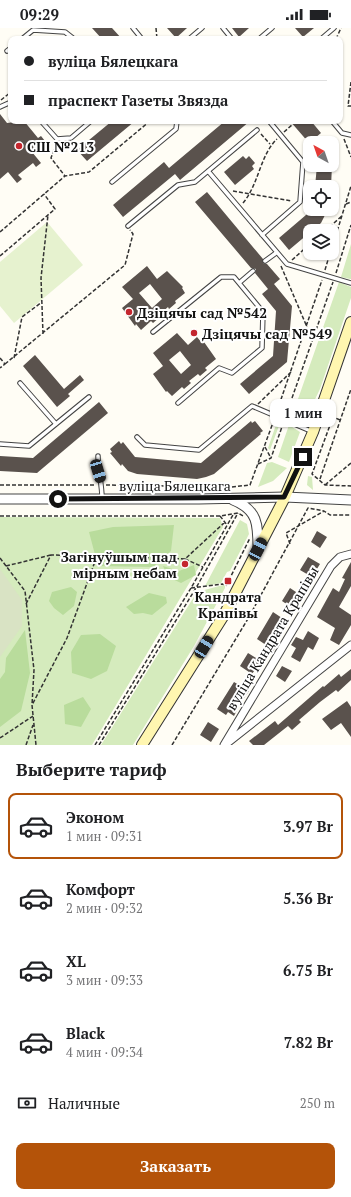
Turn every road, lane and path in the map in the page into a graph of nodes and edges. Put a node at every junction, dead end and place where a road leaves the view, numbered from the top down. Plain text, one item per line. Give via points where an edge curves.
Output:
1 (133, 28) edge
2 (202, 28) edge
3 (223, 28) edge
4 (272, 28) edge
5 (334, 28) edge
6 (66, 30) edge
7 (26, 36) edge
8 (140, 36) edge
9 (193, 36) edge
10 (230, 36) edge
11 (263, 36) edge
12 (325, 36) edge
13 (351, 82) edge
14 (8, 94) edge
15 (0, 101) edge
16 (351, 106) edge
17 (44, 124) edge
18 (87, 124) edge
19 (146, 124) edge
20 (177, 124) edge
21 (271, 124) edge
22 (334, 124) edge
23 (257, 130) joint
24 (342, 133) junction
25 (351, 135) edge
26 (57, 139) junction
27 (351, 157) edge
28 (208, 171) junction
29 (65, 176) junction
30 (112, 182) dead end
31 (351, 186) edge
32 (225, 190) junction
33 (251, 193) junction
34 (44, 194) junction
35 (300, 202) junction
36 (351, 202) edge
37 (346, 204) junction
38 (239, 208) junction
39 (48, 215) junction
40 (343, 215) junction
41 (333, 224) edge
42 (351, 225) edge
43 (128, 226) joint
44 (339, 227) edge
45 (0, 232) edge
46 (262, 235) junction
47 (303, 250) edge
48 (276, 253) junction
49 (0, 256) edge
50 (328, 260) edge
51 (265, 261) dead end
52 (287, 264) junction
53 (253, 271) dead end
54 (323, 274) junction
55 (335, 278) junction
56 (239, 283) junction
57 (351, 283) edge
58 (42, 302) junction
59 (351, 322) edge
60 (307, 327) junction
61 (153, 332) dead end
62 (43, 334) junction
63 (0, 358) edge
64 (14, 359) junction
65 (5, 364) junction
66 (0, 368) edge
67 (292, 370) junction
68 (20, 383) dead end
69 (351, 389) edge
70 (88, 397) dead end
71 (178, 403) dead end
72 (255, 406) junction
73 (276, 415) junction
74 (284, 420) junction
75 (340, 420) junction
76 (56, 424) junction
77 (313, 432) junction
78 (137, 437) dead end
79 (0, 444) edge
80 (264, 446) junction
81 (98, 456) dead end
82 (271, 458) junction
83 (351, 463) edge
84 (258, 464) junction
85 (319, 480) junction
86 (0, 485) edge
87 (102, 485) junction
88 (325, 485) junction
89 (175, 486) junction
90 (351, 486) edge
91 (231, 487) junction
92 (175, 490) dead end
93 (230, 495) junction
94 (284, 497) junction
95 (0, 499) edge
96 (102, 500) junction
97 (351, 500) edge
98 (324, 510) junction
99 (238, 513) junction
100 (232, 515) junction
101 (351, 515) edge
102 (0, 516) edge
103 (220, 516) junction
104 (248, 519) dead end
105 (225, 522) junction
106 (300, 524) junction
107 (227, 525) junction
108 (251, 534) dead end
109 (290, 544) junction
110 (258, 549) junction
111 (351, 554) edge
112 (51, 555) junction
113 (96, 556) junction
114 (0, 558) edge
115 (185, 559) junction
116 (6, 566) junction
117 (203, 567) junction
118 (191, 588) junction
119 (196, 588) junction
120 (26, 604) junction
121 (351, 645) edge
122 (32, 705) junction
123 (33, 716) junction
124 (34, 723) junction
125 (0, 738) edge
126 (26, 745) edge
127 (36, 745) edge
128 (95, 745) edge
129 (99, 745) edge
130 (142, 745) edge
131 (172, 745) edge
132 (225, 745) edge

1 - 8 lane
2 - 9 lane
3 - 10 lane
4 - 11 lane
5 - 12 lane
6 - 7 lane via 33,30
13 - 16 path via 348,106
14 - 15 path
17 - 26 lane
18 - 26 lane via 71,138
19 - 29 path via 89,172
20 - 30 lane via 176,129
21 - 35 lane via 303,162
22 - 24 lane
23 - 28 lane
23 - 33 path via 270,145
24 - 25 lane
24 - 27 path
26 - 29 path via 50,158
28 - 32 lane
28 - 43 lane via 195,182 178,184
29 - 34 path
31 - 37 path
32 - 33 path
32 - 38 lane
33 - 35 path
33 - 38 path
34 - 39 path via 55,209
34 - 45 path
35 - 46 lane
36 - 37 path
37 - 40 path
38 - 46 lane
39 - 49 path
39 - 58 path via 41,278
40 - 41 path
40 - 44 path
42 - 55 path
43 - 62 path via 133,234 125,265
46 - 48 lane
47 - 52 path
48 - 51 lane
48 - 52 lane
48 - 60 path
50 - 54 path
52 - 54 lane
53 - 56 lane
54 - 55 lane
54 - 60 path
55 - 57 lane
55 - 74 path
56 - 61 lane via 234,277 221,277
56 - 71 lane via 263,312 262,348 232,373 219,368
58 - 62 path
58 - 64 path via 22,317
59 - 77 main road
60 - 67 path
62 - 64 path
63 - 65 path
64 - 65 path
65 - 66 path
67 - 72 path
67 - 73 path
68 - 76 lane
69 - 75 path
70 - 76 lane
72 - 73 lane
72 - 78 lane via 248,408 198,450 145,445
73 - 74 lane
73 - 80 path
74 - 77 lane
74 - 82 path
75 - 85 path
75 - 85 path via 333,418 312,474
76 - 79 lane via 29,446
77 - 94 main road
80 - 82 path
80 - 84 path
81 - 87 lane via 98,471
82 - 84 path
83 - 88 path
84 - 91 path via 250,486
85 - 88 path
86 - 87 path
87 - 89 path
87 - 96 lane
88 - 90 path
89 - 91 path
89 - 92 path
91 - 93 path
93 - 94 street, вуліца Бялецкага
93 - 96 street, вуліца Бялецкага
93 - 110 street via 255,517
94 - 97 street, вуліца Бялецкага
94 - 110 main road
95 - 96 street, вуліца Бялецкага
98 - 101 path via 330,515
98 - 106 path
98 - 106 path via 308,508
99 - 100 path
99 - 104 path
99 - 119 path
100 - 103 path
100 - 107 path
102 - 103 path
103 - 105 path
105 - 107 path
105 - 115 path
106 - 109 path
106 - 109 path via 286,533
107 - 117 path
108 - 119 path via 226,586 223,584
109 - 131 path
110 - 130 main road via 224,615
111 - 132 street, вуліца Кандрата Крапівы via 340,557 331,566
112 - 113 path
112 - 116 path
112 - 120 path
113 - 115 path
113 - 122 path via 67,638
114 - 116 path
115 - 117 path
116 - 120 path via 25,591
117 - 118 path
118 - 119 path
118 - 128 path
119 - 129 path
120 - 122 path via 34,670
121 - 132 street
122 - 123 path
123 - 124 path
123 - 125 path
124 - 126 path
124 - 127 path

